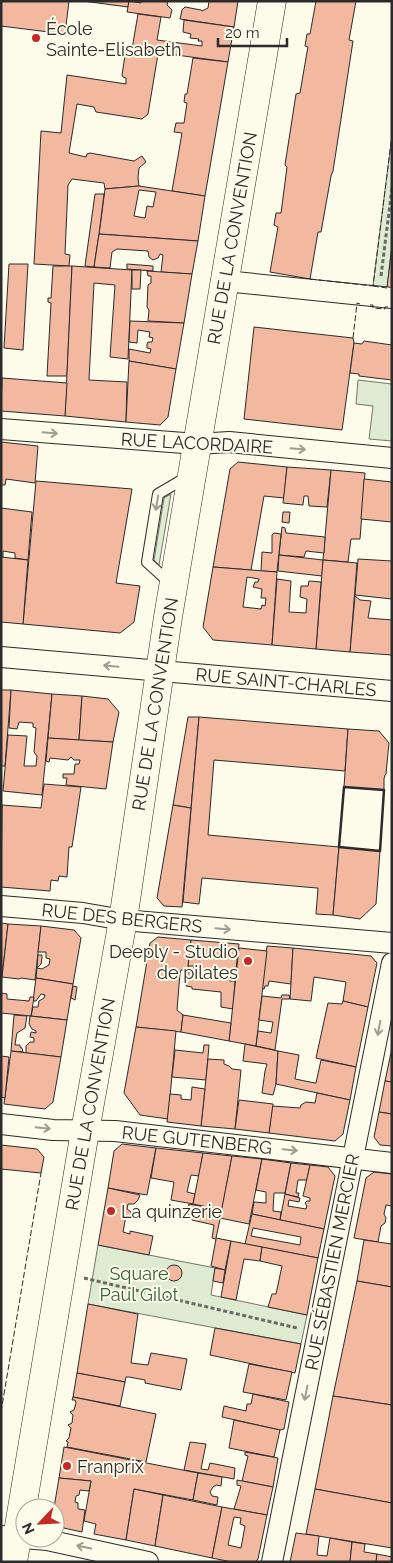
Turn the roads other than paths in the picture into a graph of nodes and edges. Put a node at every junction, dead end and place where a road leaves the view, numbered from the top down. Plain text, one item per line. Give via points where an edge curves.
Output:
1 (272, 1) edge
2 (225, 282) junction
3 (385, 298) edge
4 (1, 429) edge
5 (197, 444) junction
6 (392, 458) edge
7 (1, 657) edge
8 (160, 670) junction
9 (392, 691) edge
10 (1, 906) edge
11 (123, 920) junction
12 (392, 943) edge
13 (392, 963) edge
14 (1, 1124) edge
15 (85, 1131) junction
16 (352, 1157) junction
17 (392, 1163) edge
18 (10, 1545) edge
19 (148, 1562) edge
20 (272, 1562) edge

1 - 2 main road, RUE DE LA CONVENTION
2 - 3 street
2 - 5 main road, RUE DE LA CONVENTION
4 -> 5 street, RUE LACORDAIRE
5 -> 6 street, RUE LACORDAIRE via 229,442
5 - 8 main road, RUE DE LA CONVENTION
8 -> 7 street, RUE SAINT-CHARLES
8 - 9 street, RUE SAINT-CHARLES
8 - 11 main road, RUE DE LA CONVENTION
10 - 11 street, RUE DES BERGERS
11 -> 12 street, RUE DES BERGERS
11 - 15 main road, RUE DE LA CONVENTION
13 -> 16 street, RUE SÉBASTIEN MERCIER
14 -> 15 street, RUE GUTENBERG
15 -> 16 street, RUE GUTENBERG via 115,1131
15 - 18 main road, RUE DE LA CONVENTION
16 - 17 street, RUE GUTENBERG
16 -> 20 street, RUE SÉBASTIEN MERCIER
19 -> 18 street via 47,1540

